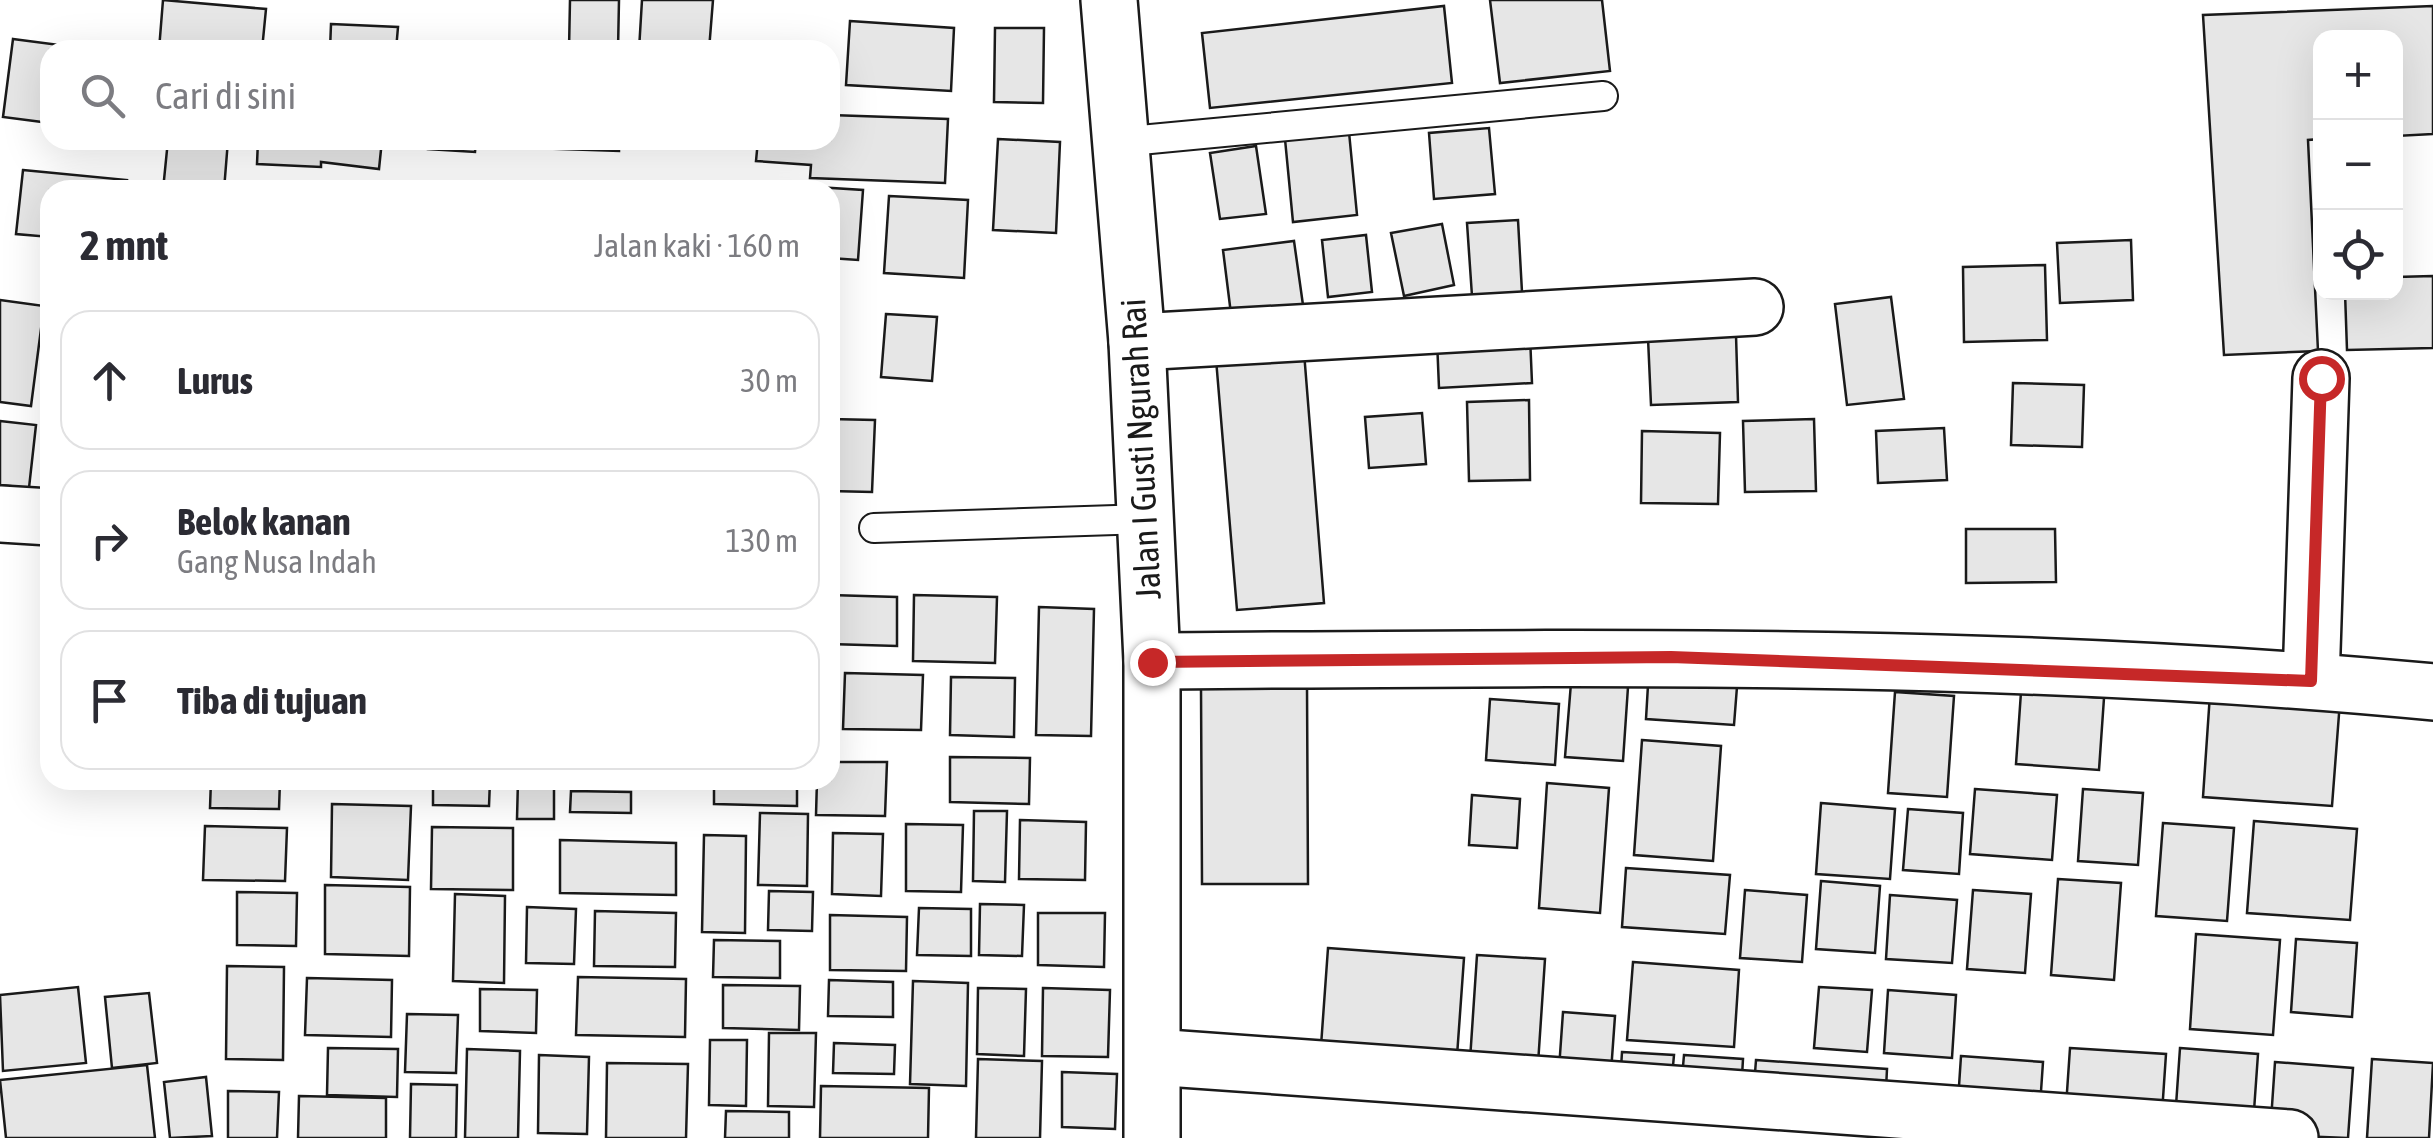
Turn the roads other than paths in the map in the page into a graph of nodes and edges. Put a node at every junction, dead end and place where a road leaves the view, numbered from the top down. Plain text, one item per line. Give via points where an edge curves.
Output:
1 (1108, 0) edge
2 (1602, 96) dead end
3 (1120, 142) junction
4 (1755, 306) dead end
5 (1137, 342) junction
6 (2321, 378) dead end
7 (0, 514) edge
8 (40, 516) edge
9 (1146, 519) junction
10 (874, 528) dead end
11 (1152, 662) junction
12 (2311, 681) junction
13 (2433, 692) edge
14 (1153, 1056) junction
15 (2144, 1133) edge
16 (1152, 1138) edge
17 (2290, 1138) edge

1 - 3 main road, Jalan I Gusti Ngurah Rai
2 - 3 lane
3 - 5 main road, Jalan I Gusti Ngurah Rai
4 - 5 main road
5 - 9 main road, Jalan I Gusti Ngurah Rai
6 - 12 main road
7 - 8 main road
9 - 10 lane
9 - 11 main road, Jalan I Gusti Ngurah Rai
11 - 12 main road via 1671,657
11 - 14 main road, Jalan I Gusti Ngurah Rai
12 - 13 main road
14 - 15 main road
14 - 16 main road, Jalan I Gusti Ngurah Rai
15 - 17 main road

